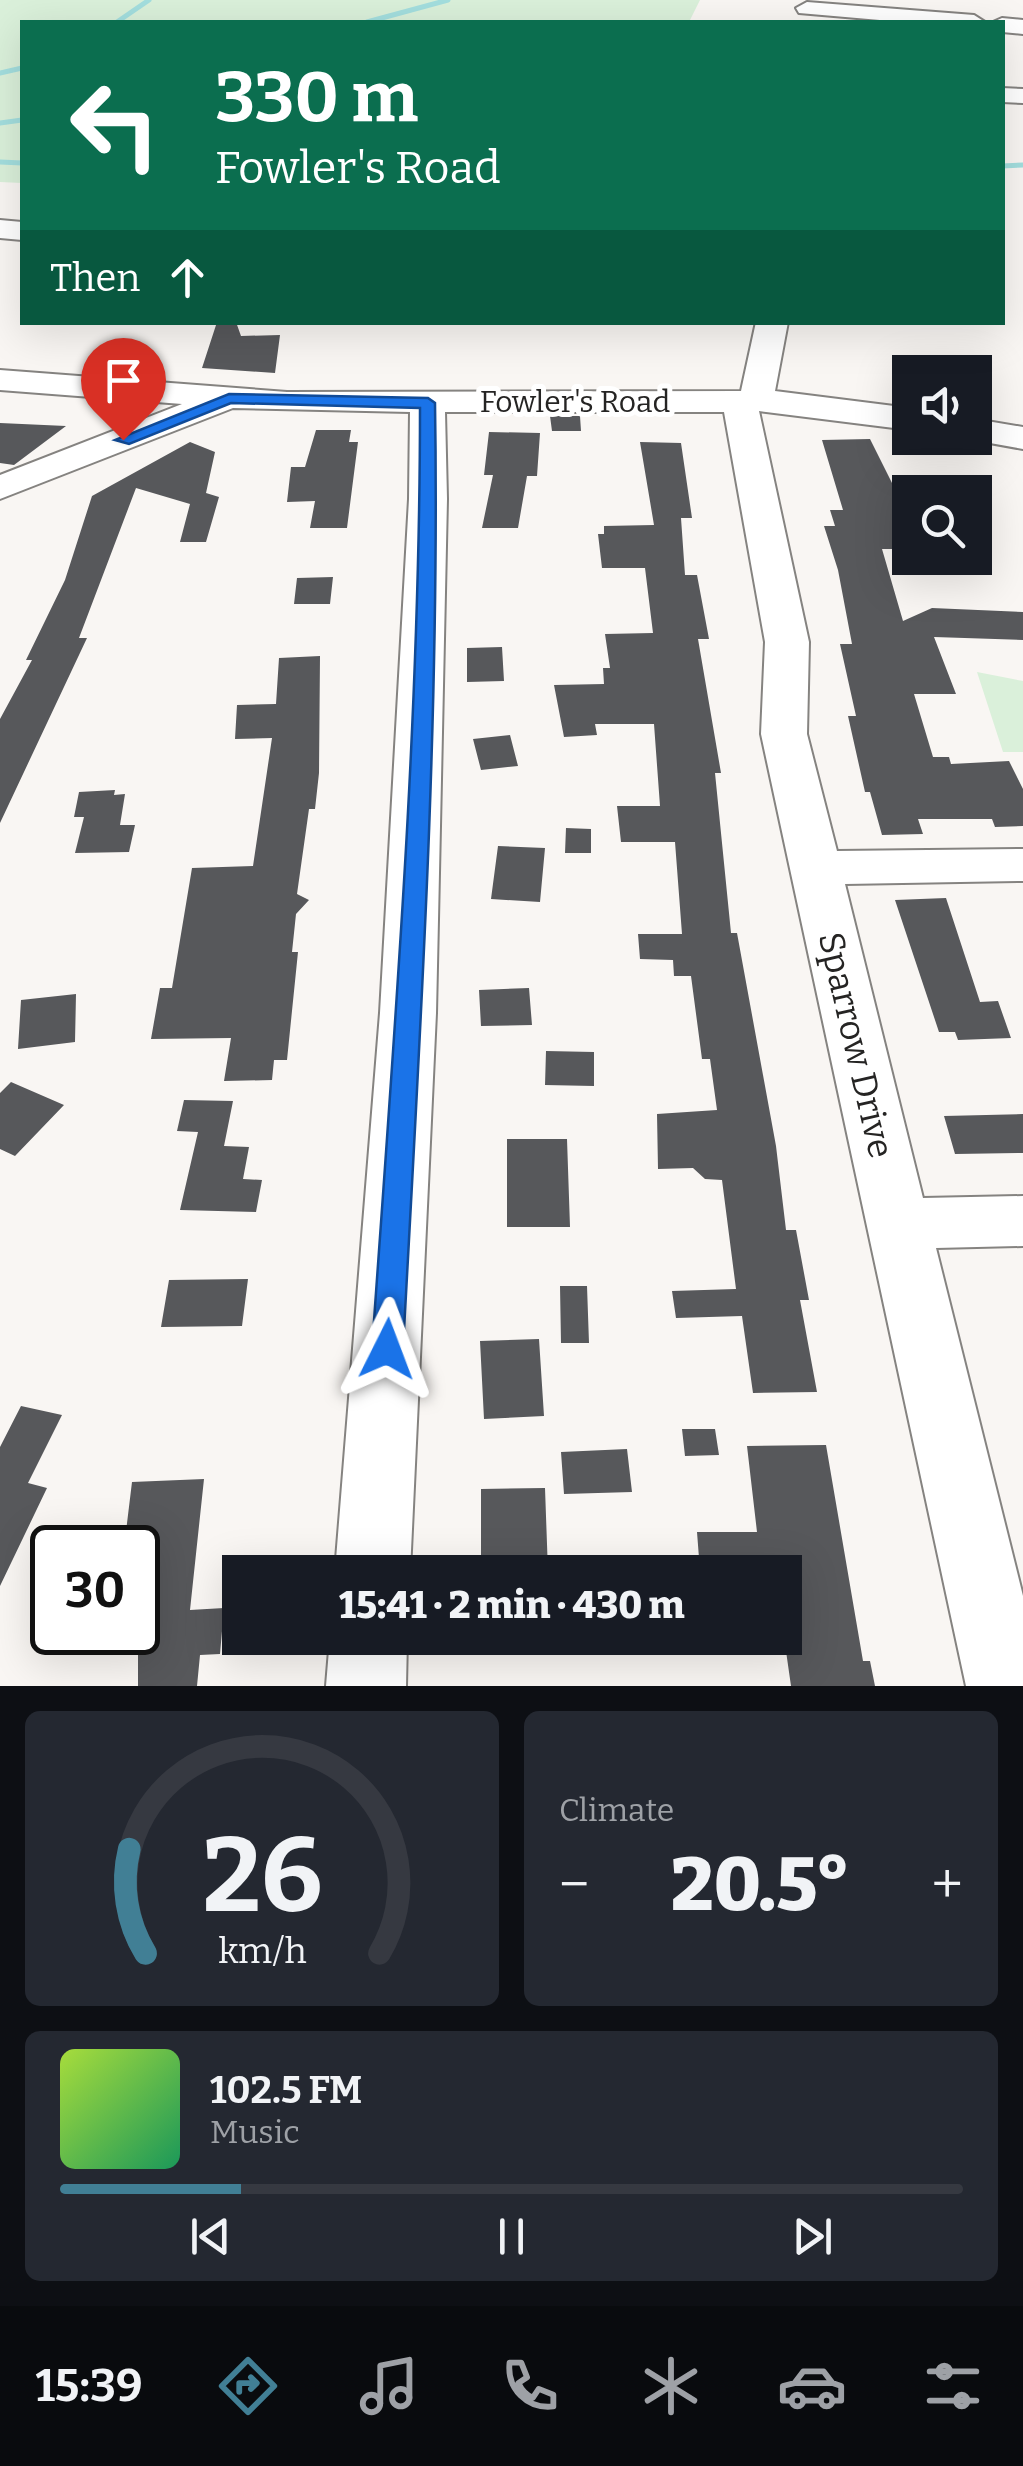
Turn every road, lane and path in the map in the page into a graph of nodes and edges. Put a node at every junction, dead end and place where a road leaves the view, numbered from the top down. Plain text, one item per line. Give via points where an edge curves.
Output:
1 (807, 8) dead end
2 (852, 11) edge
3 (952, 20) edge
4 (771, 325) edge
5 (0, 380) edge
6 (229, 398) junction
7 (748, 401) junction
8 (428, 403) junction
9 (892, 416) edge
10 (992, 433) edge
11 (1023, 438) edge
12 (0, 488) edge
13 (1023, 865) edge
14 (816, 868) junction
15 (1023, 1221) edge
16 (897, 1224) junction
17 (374, 1555) edge
18 (368, 1655) edge
19 (1009, 1658) edge
20 (366, 1686) edge

1 - 2 street
2 - 3 street
4 - 7 street
5 - 6 street, Fowler's Road
6 - 8 street, Fowler's Road
6 - 12 street
7 - 8 street, Fowler's Road
7 - 9 street, Fowler's Road
7 - 14 street, Sparrow Drive via 788,642 784,734
8 - 17 street via 408,1014
10 - 11 street
13 - 14 street
14 - 16 street, Sparrow Drive
15 - 16 street
16 - 19 street, Sparrow Drive
18 - 20 street

